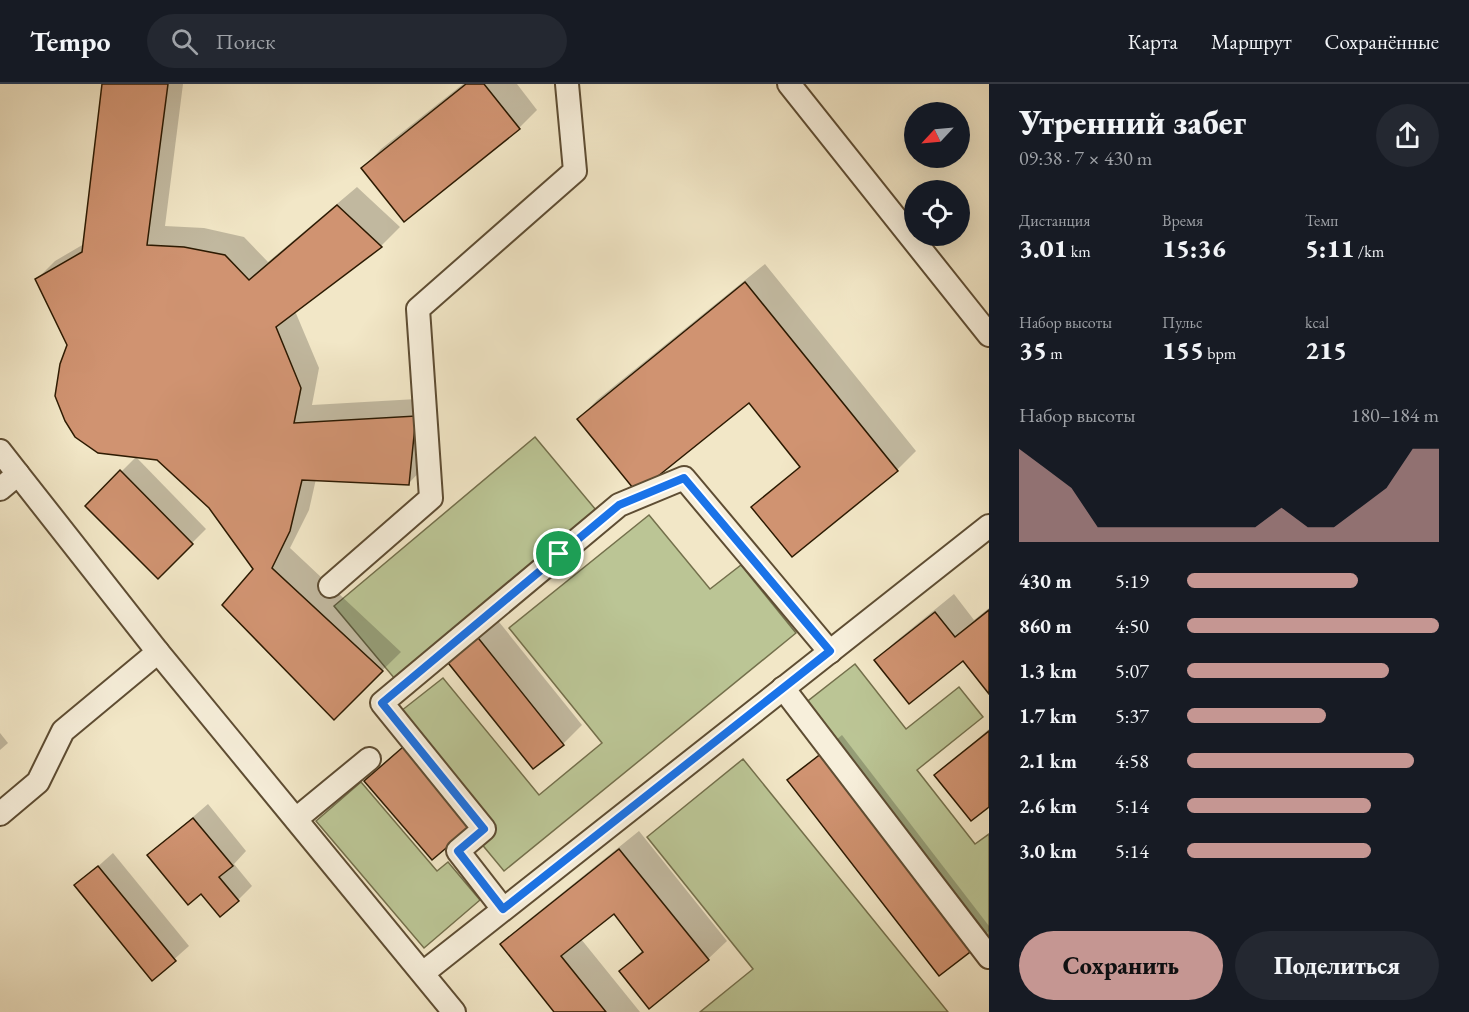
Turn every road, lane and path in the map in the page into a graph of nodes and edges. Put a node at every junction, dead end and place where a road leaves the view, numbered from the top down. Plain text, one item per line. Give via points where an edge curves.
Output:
1 (567, 84) edge
2 (789, 84) edge
3 (989, 335) edge
4 (0, 451) edge
5 (18, 474) junction
6 (0, 489) edge
7 (989, 526) edge
8 (330, 586) dead end
9 (830, 651) junction
10 (158, 652) junction
11 (783, 688) junction
12 (369, 759) dead end
13 (0, 814) edge
14 (296, 819) junction
15 (503, 909) junction
16 (989, 957) edge
17 (423, 973) junction
18 (454, 1012) edge

1 - 8 lane via 575,171 418,309 431,498
2 - 3 lane
4 - 5 lane
5 - 6 lane
5 - 10 lane
7 - 9 lane
9 - 11 lane
9 - 15 lane via 684,478 619,505 382,703 484,829 458,851
10 - 13 lane via 63,731 38,782
10 - 14 lane
11 - 15 lane
11 - 16 lane
12 - 14 lane
14 - 17 lane
15 - 17 lane
17 - 18 lane

